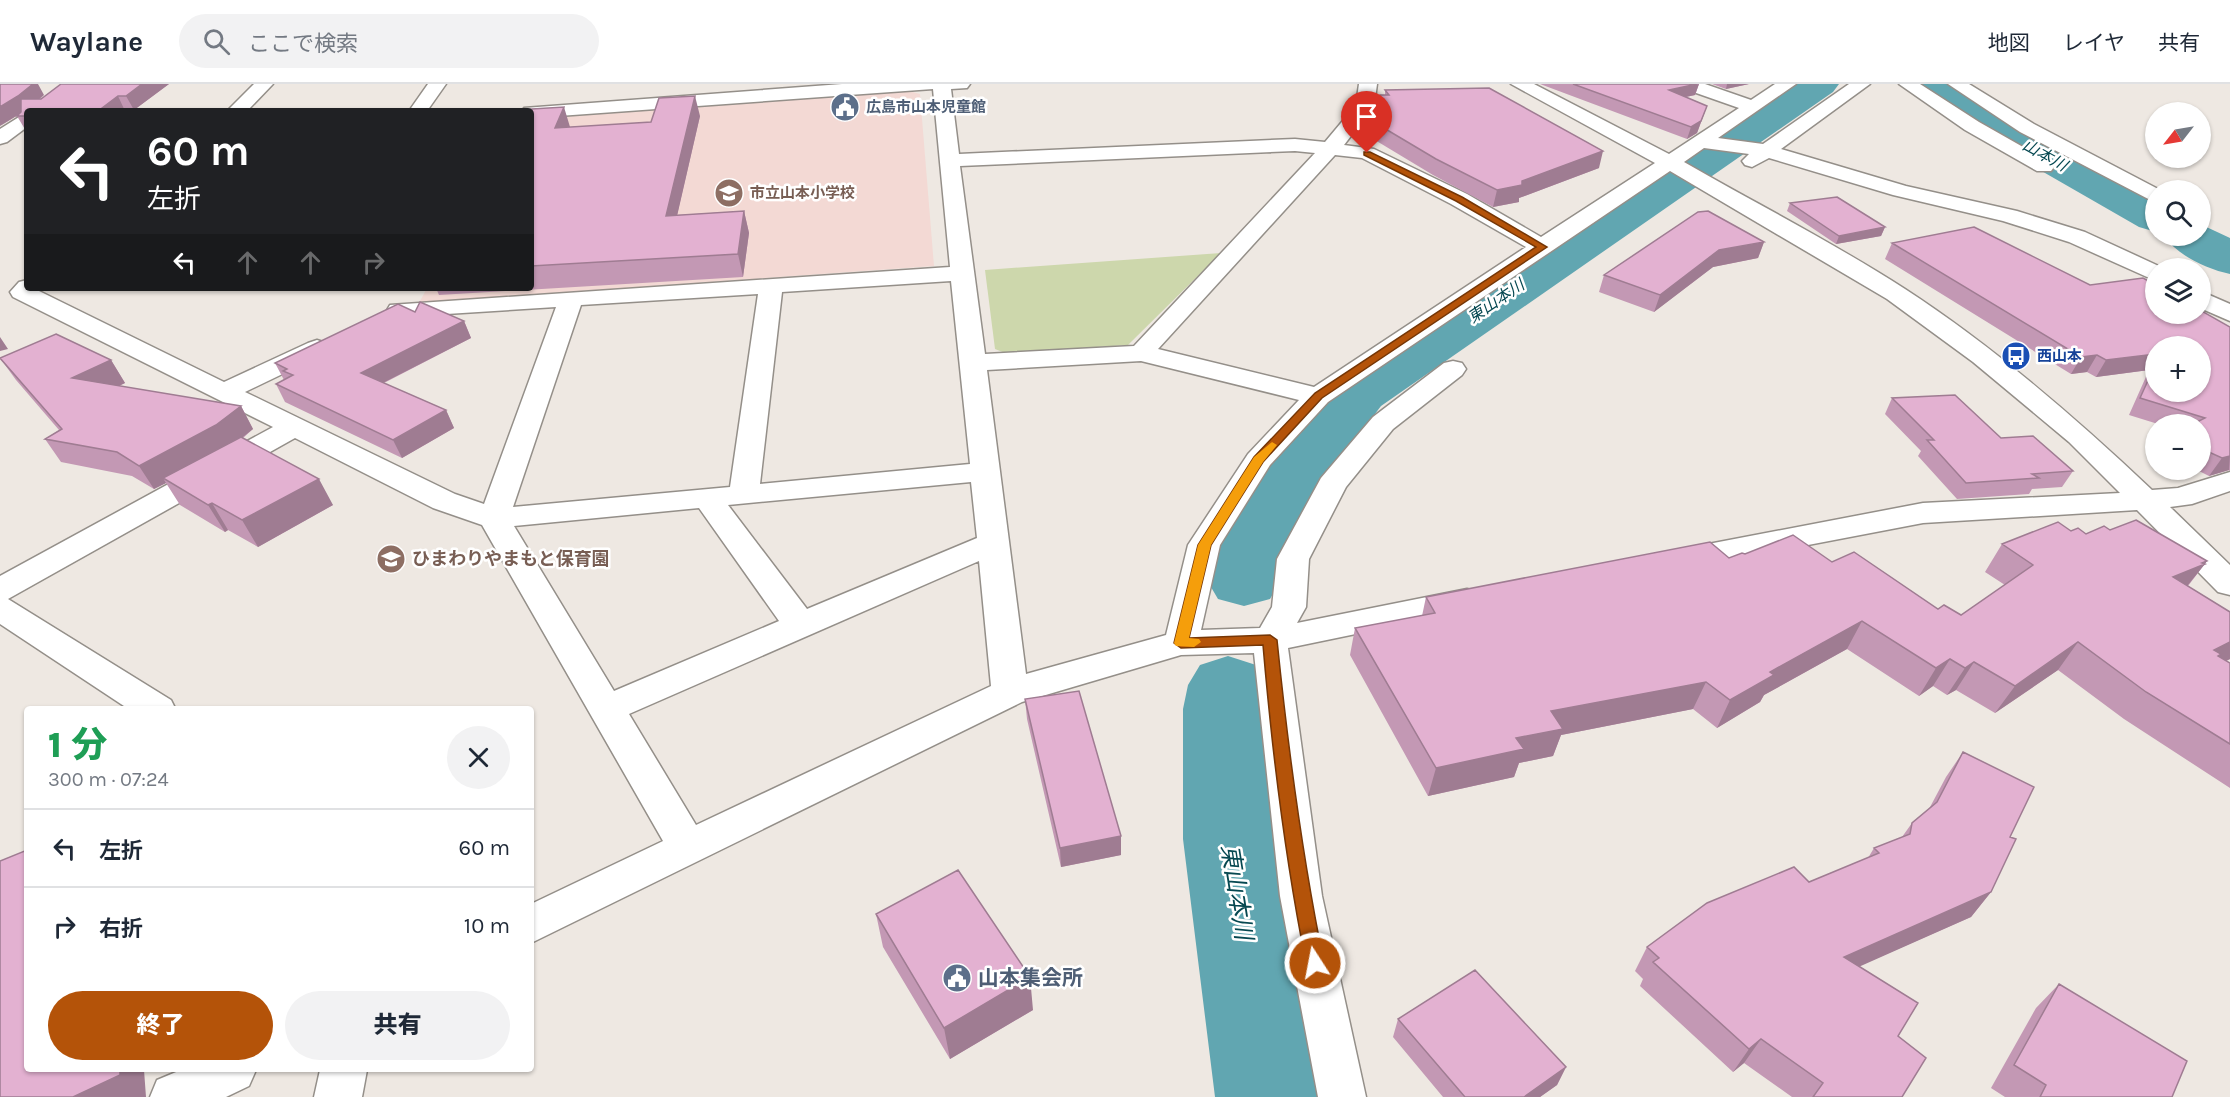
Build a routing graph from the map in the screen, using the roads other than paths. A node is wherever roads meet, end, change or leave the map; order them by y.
1 (264, 84) edge
2 (437, 84) edge
3 (1368, 84) edge
4 (1520, 84) edge
5 (1688, 84) edge
6 (1787, 84) edge
7 (1861, 84) edge
8 (1908, 84) edge
9 (1957, 84) edge
10 (948, 85) edge
11 (766, 89) edge
12 (1754, 107) junction
13 (240, 108) edge
14 (420, 108) edge
15 (534, 111) edge
16 (24, 120) edge
17 (0, 138) edge
18 (1701, 142) junction
19 (24, 144) edge
20 (0, 145) edge
21 (1332, 147) junction
22 (1761, 151) junction
23 (949, 160) junction
24 (1674, 165) junction
25 (2044, 167) dead end
26 (1740, 170) dead end
27 (2145, 191) edge
28 (1542, 247) junction
29 (2145, 269) edge
30 (962, 273) junction
31 (771, 286) junction
32 (409, 291) edge
33 (16, 293) edge
34 (571, 299) junction
35 (2211, 304) edge
36 (2230, 314) edge
37 (337, 339) edge
38 (1141, 353) junction
39 (974, 363) junction
40 (1453, 369) dead end
41 (224, 392) junction
42 (1318, 396) junction
43 (294, 427) junction
44 (984, 472) junction
45 (2230, 481) edge
46 (744, 495) junction
47 (707, 498) junction
48 (2143, 500) junction
49 (494, 518) junction
50 (992, 543) junction
51 (1643, 567) edge
52 (2230, 584) edge
53 (0, 590) edge
54 (1492, 596) edge
55 (0, 608) edge
56 (801, 626) junction
57 (1270, 640) junction
58 (1181, 643) junction
59 (1010, 692) junction
60 (153, 706) edge
61 (606, 709) junction
62 (688, 848) junction
63 (534, 923) edge
64 (228, 1072) edge
65 (344, 1072) edge
66 (174, 1097) edge
67 (339, 1097) edge
68 (1342, 1097) edge

1 - 13 street
2 - 14 street
3 - 21 street
4 - 24 street
5 - 12 street
6 - 12 street
7 - 22 street
8 - 25 street
9 - 27 street
10 - 11 street
10 - 23 street
11 - 15 street
12 - 18 street
16 - 17 street
18 - 22 street
18 - 24 street
19 - 20 street
21 - 23 street
21 - 28 street
21 - 38 street
22 - 26 street
22 - 29 street
23 - 30 street
24 - 28 street
24 - 48 street
28 - 42 street
30 - 31 street
30 - 39 street
31 - 34 street
31 - 46 street
32 - 34 street
33 - 41 street
34 - 49 street
35 - 36 street
37 - 41 street
38 - 39 street
38 - 42 street
39 - 44 street
40 - 57 street
41 - 43 street
42 - 58 street
43 - 49 street
43 - 53 street
44 - 46 street
44 - 50 street
45 - 48 street
46 - 47 street
47 - 49 street
47 - 56 street
48 - 51 street
48 - 52 street
49 - 61 street
50 - 56 street
50 - 59 street
54 - 57 street
55 - 60 street
56 - 61 street
57 - 58 street
57 - 68 street
58 - 59 street
59 - 62 street
61 - 62 street
62 - 63 street
64 - 66 street
65 - 67 street

